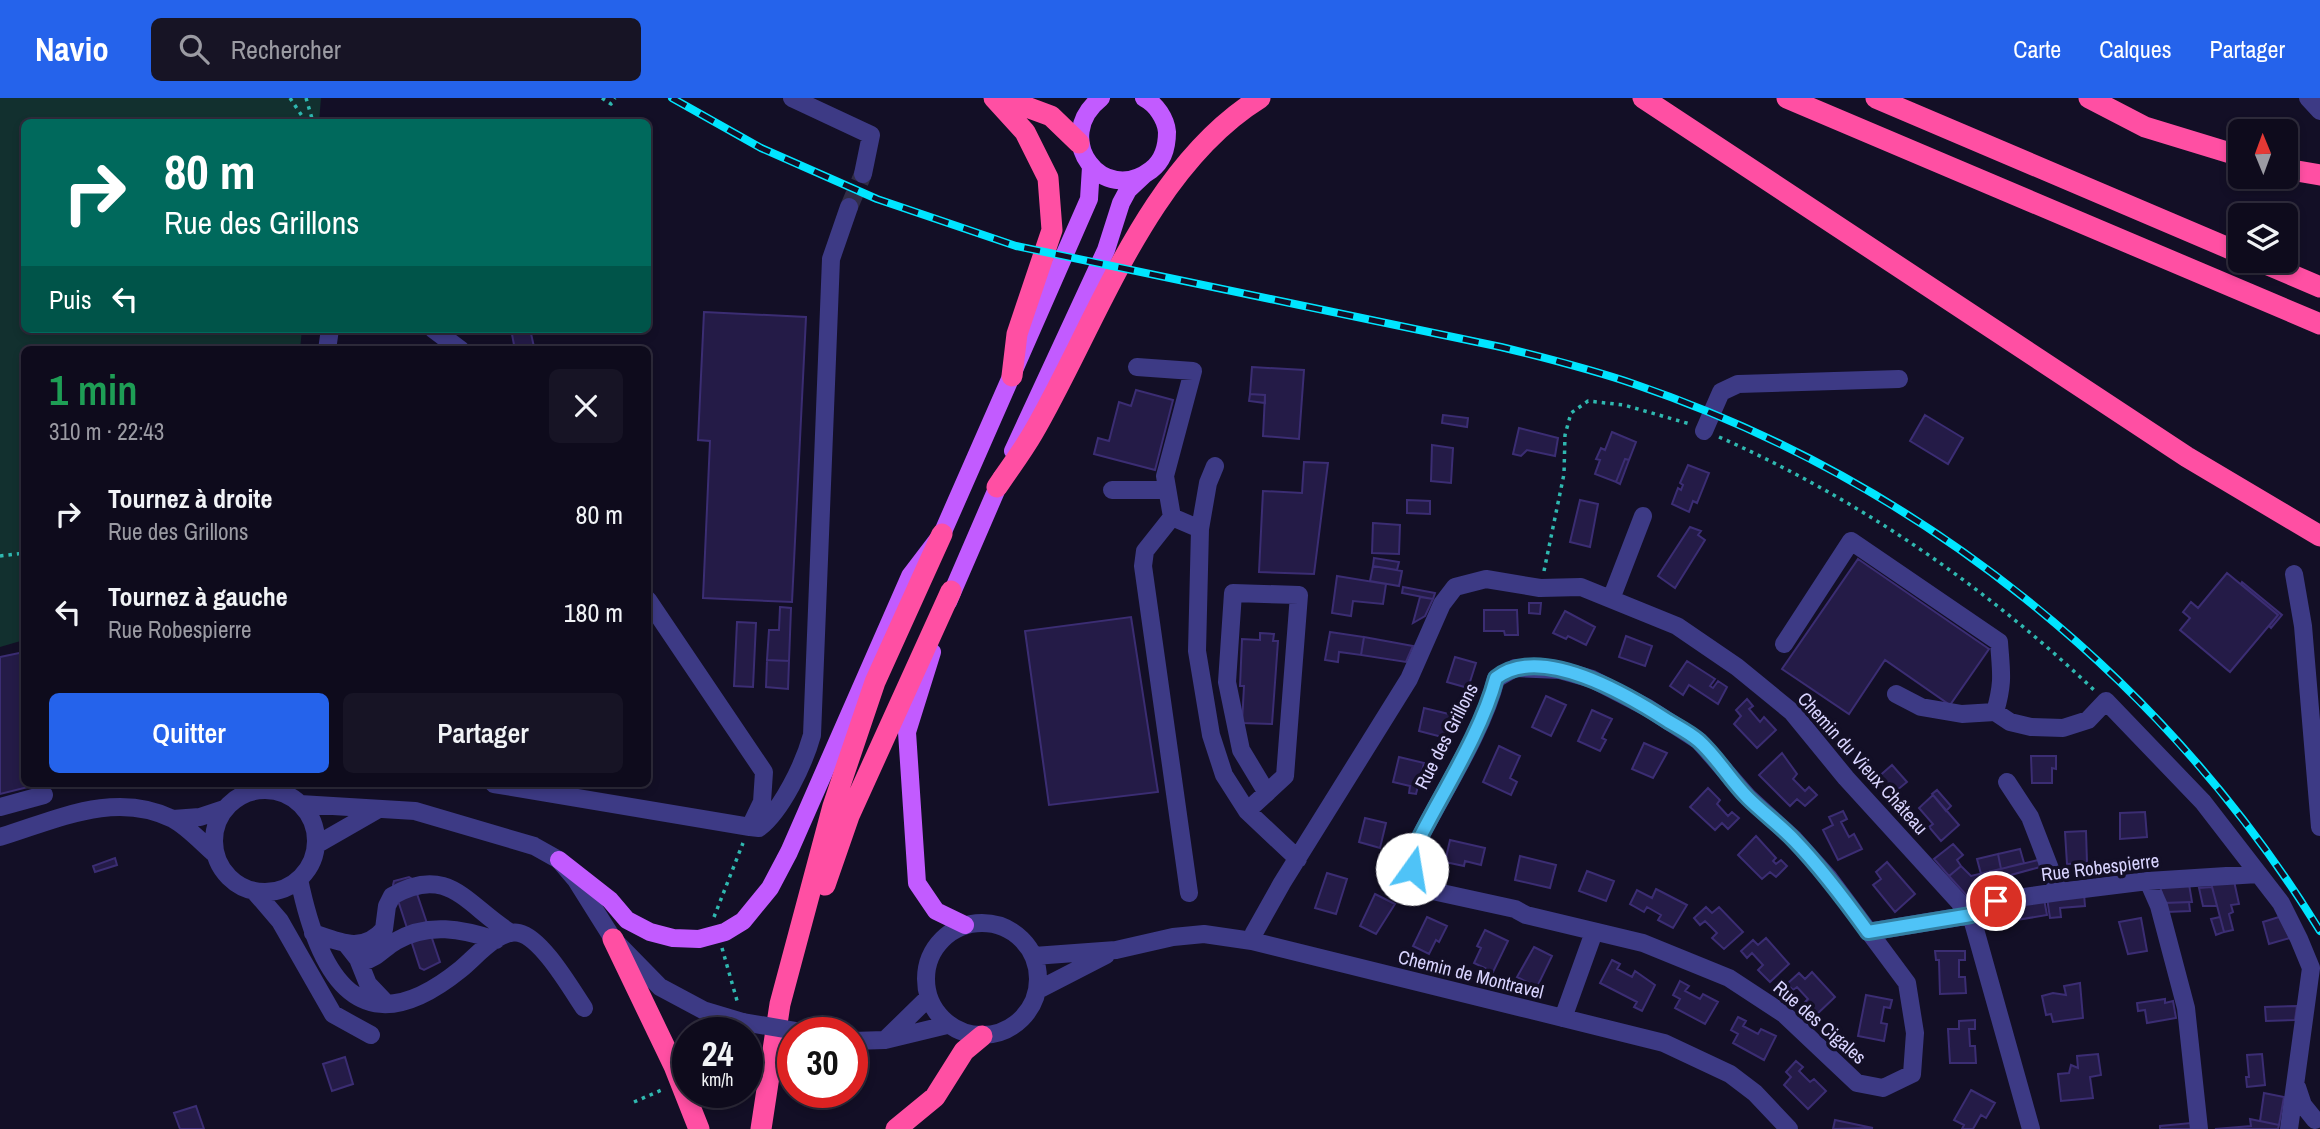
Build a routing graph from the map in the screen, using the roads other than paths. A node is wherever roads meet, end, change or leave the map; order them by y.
1 (792, 98) edge
2 (994, 98) edge
3 (1002, 98) edge
4 (1101, 98) edge
5 (1144, 98) edge
6 (1168, 98) edge
7 (1260, 98) edge
8 (1625, 98) edge
9 (1643, 98) edge
10 (1787, 98) edge
11 (1876, 98) edge
12 (2089, 98) edge
13 (2308, 98) edge
14 (2320, 111) edge
15 (1163, 118) junction
16 (1705, 141) junction
17 (1079, 143) junction
18 (2228, 152) edge
19 (1091, 167) junction
20 (2298, 171) edge
21 (863, 174) tunnel mouth
22 (1144, 175) junction
23 (2320, 175) edge
24 (849, 207) tunnel mouth
25 (2228, 248) edge
26 (2287, 273) edge
27 (2320, 287) edge
28 (2320, 324) edge
29 (438, 333) edge
30 (456, 346) edge
31 (1138, 367) dead end
32 (1012, 376) junction
33 (1899, 379) dead end
34 (1704, 431) road end
35 (1215, 466) dead end
36 (997, 486) junction
37 (1112, 490) dead end
38 (1167, 490) junction
39 (1172, 517) junction
40 (1645, 517) dead end
41 (1200, 529) junction
42 (942, 534) junction
43 (2320, 536) edge
44 (2294, 574) dead end
45 (951, 591) junction
46 (1611, 599) junction
47 (651, 604) edge
48 (1784, 644) dead end
49 (1896, 694) dead end
50 (1995, 712) junction
51 (2007, 782) dead end
52 (259, 787) edge
53 (512, 787) edge
54 (1266, 793) junction
55 (44, 795) dead end
56 (294, 795) edge
57 (0, 807) edge
58 (225, 809) junction
59 (377, 810) junction
60 (1247, 811) junction
61 (173, 820) junction
62 (750, 827) junction
63 (2320, 827) edge
64 (0, 837) edge
65 (316, 845) junction
66 (215, 854) junction
67 (1298, 859) junction
68 (559, 860) junction
69 (2258, 874) junction
70 (299, 879) junction
71 (2148, 881) junction
72 (256, 892) junction
73 (2059, 892) junction
74 (1189, 893) dead end
75 (1971, 915) junction
76 (964, 925) junction
77 (1594, 932) junction
78 (1868, 932) junction
79 (313, 933) junction
80 (503, 936) junction
81 (612, 939) junction
82 (1252, 941) junction
83 (1116, 950) junction
84 (353, 952) junction
85 (1034, 956) junction
86 (1038, 990) junction
87 (928, 998) junction
88 (387, 1004) junction
89 (584, 1008) dead end
90 (1563, 1018) junction
91 (947, 1025) junction
92 (777, 1028) edge
93 (371, 1035) dead end
94 (982, 1036) junction
95 (886, 1040) junction
96 (868, 1041) edge
97 (2297, 1086) junction
98 (2317, 1120) edge
99 (699, 1129) edge
100 (761, 1129) edge
101 (774, 1129) edge
102 (895, 1129) edge
103 (1789, 1129) edge
104 (2031, 1129) edge
105 (2199, 1129) edge
106 (2291, 1129) edge

1 - 21 street
2 - 32 highway
3 - 17 highway
4 - 17 main road
5 - 15 main road
6 - 15 main road
7 - 36 highway
8 - 16 highway
9 - 16 highway
10 - 28 highway
11 - 25 highway
12 - 18 highway
13 - 14 street
15 - 22 main road
16 - 43 highway
17 - 19 main road
19 - 22 main road
19 - 32 main road
20 - 23 highway
22 - 36 main road
24 - 62 street
26 - 27 highway
29 - 30 street
31 - 38 street
32 - 42 main road
33 - 34 street
35 - 41 street
36 - 45 main road
37 - 38 street
38 - 39 street
39 - 41 street
39 - 74 street
40 - 46 street
41 - 60 street
42 - 68 main road
42 - 100 highway
44 - 63 street
45 - 76 main road
45 - 101 highway
46 - 67 street, Chemin du Vieux Château
46 - 75 street, Chemin du Vieux Château
47 - 62 street
48 - 50 street
49 - 50 street
50 - 69 street
51 - 73 street
52 - 56 street
52 - 58 street
53 - 62 street
54 - 54 street
54 - 60 street
55 - 57 street
56 - 59 street
56 - 65 street
58 - 61 street
58 - 66 street
59 - 65 street
59 - 68 street
60 - 67 street
61 - 64 street
61 - 66 street
65 - 70 street
66 - 72 street
67 - 82 street, Chemin du Vieux Château
68 - 81 street
69 - 71 street, Rue Robespierre
69 - 97 street
70 - 72 street
70 - 79 street
71 - 73 street, Rue Robespierre
71 - 105 street
72 - 93 street
73 - 75 street, Rue Robespierre
75 - 78 street, Rue Robespierre
75 - 104 street, Chemin du Vieux Château
76 - 85 street
76 - 87 street
77 - 78 street, Rue des Cigales
77 - 78 street, Rue des Grillons
77 - 90 street
79 - 84 street
79 - 88 street
80 - 84 street
80 - 84 street
80 - 88 street
80 - 89 street
81 - 92 street, bridge
81 - 99 highway
82 - 83 street, Chemin de Montravel
82 - 90 street, Chemin de Montravel
83 - 85 street, Chemin de Montravel
83 - 86 street, Chemin de Montravel
84 - 88 street
85 - 86 street
86 - 94 street
87 - 91 street
87 - 95 street
90 - 103 street, Chemin de Montravel
91 - 94 street
91 - 95 street
94 - 102 highway
95 - 96 street
97 - 98 street
97 - 106 street
98 - 106 street

